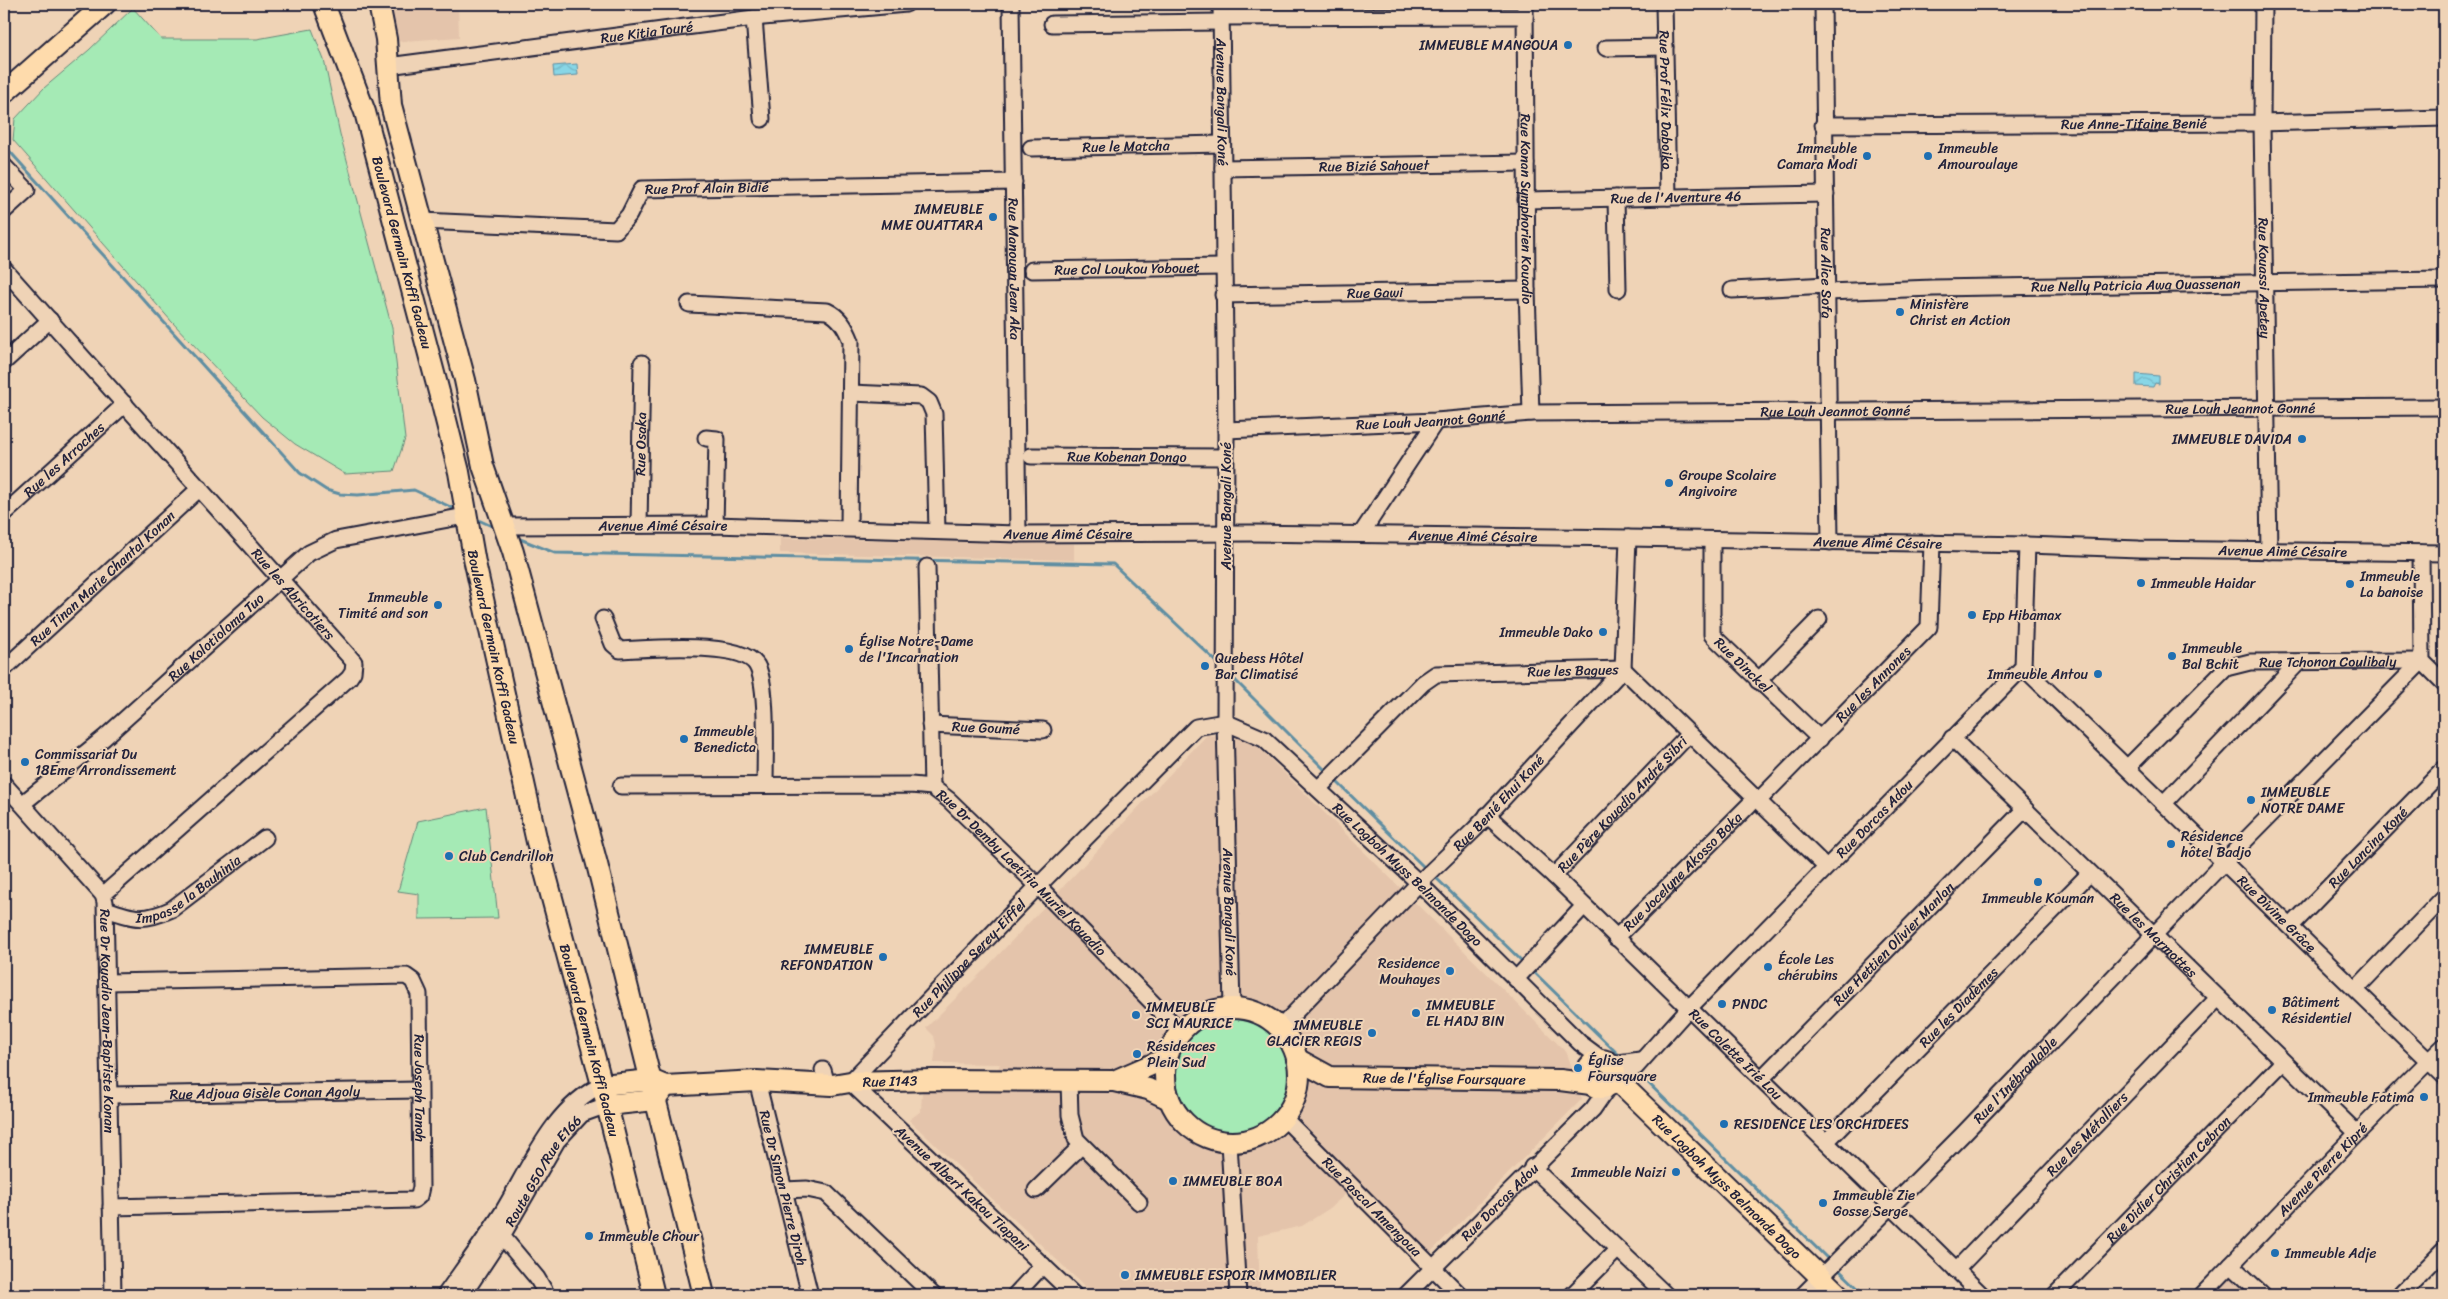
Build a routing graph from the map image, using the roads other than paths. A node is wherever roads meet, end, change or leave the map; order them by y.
1 (104, 4) edge
2 (324, 4) edge
3 (379, 4) edge
4 (906, 4) edge
5 (1011, 4) edge
6 (1664, 4) edge
7 (1823, 4) edge
8 (2263, 4) edge
9 (1525, 10) edge
10 (1221, 14) edge
11 (754, 18) junction
12 (1052, 24) dead end
13 (1665, 47) junction
14 (1606, 48) dead end
15 (388, 66) junction
16 (4, 93) edge
17 (2444, 118) edge
18 (762, 119) dead end
19 (2262, 123) junction
20 (1823, 125) junction
21 (1222, 144) junction
22 (1031, 148) dead end
23 (1526, 163) junction
24 (4, 166) edge
25 (1223, 168) junction
26 (1014, 182) junction
27 (1826, 194) junction
28 (1668, 197) junction
29 (1616, 198) junction
30 (1526, 200) junction
31 (4, 211) edge
32 (422, 221) junction
33 (1223, 268) junction
34 (4, 269) edge
35 (1032, 270) dead end
36 (2444, 280) edge
37 (2266, 283) junction
38 (1618, 289) dead end
39 (1827, 289) junction
40 (1527, 290) junction
41 (1732, 290) dead end
42 (1223, 295) junction
43 (689, 304) dead end
44 (50, 320) junction
45 (4, 362) edge
46 (642, 363) dead end
47 (851, 393) junction
48 (125, 404) junction
49 (2444, 407) edge
50 (2268, 409) junction
51 (1830, 412) junction
52 (1531, 413) junction
53 (1436, 421) junction
54 (1226, 430) junction
55 (706, 438) dead end
56 (1031, 456) dead end
57 (1224, 457) junction
58 (200, 488) junction
59 (4, 514) edge
60 (465, 516) junction
61 (639, 525) junction
62 (715, 525) junction
63 (502, 526) junction
64 (848, 528) junction
65 (936, 531) junction
66 (1225, 533) junction
67 (1018, 534) junction
68 (1361, 534) junction
69 (1628, 538) junction
70 (1712, 540) junction
71 (1830, 542) junction
72 (1932, 543) junction
73 (2027, 545) junction
74 (2269, 551) junction
75 (2421, 553) junction
76 (2444, 553) edge
77 (927, 567) dead end
78 (280, 577) junction
79 (603, 619) dead end
80 (1819, 619) dead end
81 (2422, 661) junction
82 (2298, 663) junction
83 (2023, 667) junction
84 (4, 669) edge
85 (1623, 669) junction
86 (1758, 680) junction
87 (2444, 683) edge
88 (1224, 722) junction
89 (930, 725) junction
90 (1043, 730) dead end
91 (1690, 734) junction
92 (1952, 738) junction
93 (1820, 739) junction
94 (2128, 767) junction
95 (2444, 769) edge
96 (4, 784) edge
97 (765, 785) junction
98 (621, 786) dead end
99 (932, 787) junction
100 (1318, 789) junction
101 (1754, 803) junction
102 (2164, 803) junction
103 (22, 804) junction
104 (2024, 810) junction
105 (1487, 814) junction
106 (265, 838) dead end
107 (2224, 862) junction
108 (1826, 867) junction
109 (2090, 873) junction
110 (1554, 876) junction
111 (1419, 883) junction
112 (1038, 886) junction
113 (2444, 897) edge
114 (104, 902) junction
115 (1584, 906) junction
116 (2291, 926) junction
117 (2154, 935) junction
118 (1616, 938) junction
119 (1516, 979) junction
120 (108, 982) junction
121 (2356, 989) junction
122 (2218, 998) junction
123 (1232, 1008) junction
124 (1689, 1008) junction
125 (1280, 1028) junction
126 (1181, 1032) junction
127 (2444, 1046) edge
128 (1167, 1058) junction
129 (1297, 1059) junction
130 (2429, 1061) junction
131 (2284, 1062) junction
132 (1613, 1070) junction
133 (2444, 1076) edge
134 (1330, 1078) junction
135 (1762, 1078) junction
136 (1068, 1081) junction
137 (1114, 1081) junction
138 (757, 1082) junction
139 (850, 1082) junction
140 (657, 1089) junction
141 (419, 1090) junction
142 (594, 1090) junction
143 (110, 1095) junction
144 (1295, 1098) junction
145 (1169, 1099) junction
146 (607, 1105) junction
147 (1284, 1118) junction
148 (2357, 1133) junction
149 (1826, 1142) junction
150 (1230, 1143) junction
151 (1081, 1146) junction
152 (1532, 1167) junction
153 (784, 1190) junction
154 (1036, 1190) dead end
155 (1140, 1202) dead end
156 (1890, 1206) junction
157 (111, 1207) junction
158 (501, 1214) junction
159 (502, 1236) junction
160 (1617, 1250) junction
161 (2444, 1250) edge
162 (1043, 1265) junction
163 (2231, 1265) junction
164 (1433, 1268) junction
165 (1956, 1270) junction
166 (1820, 1277) junction
167 (113, 1295) edge
168 (445, 1295) edge
169 (463, 1295) edge
170 (547, 1295) edge
171 (654, 1295) edge
172 (704, 1295) edge
173 (810, 1295) edge
174 (933, 1295) edge
175 (1014, 1295) edge
176 (1074, 1295) edge
177 (1238, 1295) edge
178 (1406, 1295) edge
179 (1460, 1295) edge
180 (1572, 1295) edge
181 (1666, 1295) edge
182 (1803, 1295) edge
183 (1838, 1295) edge
184 (1982, 1295) edge
185 (2055, 1295) edge
186 (2202, 1295) edge
187 (2263, 1295) edge
188 (2400, 1295) edge

1 - 16 main road
2 - 60 main road, Boulevard Germain Koffi Gadeau
3 - 15 main road, Boulevard Germain Koffi Gadeau
4 - 11 street, Rue Kitia Touré
5 - 26 street, Rue Manouan Jean Aka
6 - 13 street, Rue Prof Félix Daboiko
7 - 20 street, Rue Alice Sofa
8 - 19 street, Rue Kouassi Apetey
9 - 10 street
9 - 23 street, Rue Konan Symphorien Kouadio
10 - 12 street
10 - 21 street, Avenue Bangali Koné
11 - 15 street, Rue Kitia Touré
11 - 18 street
13 - 14 street
13 - 28 street, Rue Prof Félix Daboiko
15 - 32 main road, Boulevard Germain Koffi Gadeau
17 - 19 street, Rue Anne-Tifaine Benié
19 - 20 street, Rue Anne-Tifaine Benié
19 - 37 street, Rue Kouassi Apetey
20 - 27 street, Rue Alice Sofa
21 - 22 street, Rue le Matcha
21 - 25 street, Avenue Bangali Koné
23 - 25 street, Rue Bizié Sahouet
23 - 30 street, Rue Konan Symphorien Kouadio
24 - 31 street
25 - 33 street, Avenue Bangali Koné
26 - 32 street, Rue Prof Alain Bidié
26 - 67 street, Rue Manouan Jean Aka
27 - 28 street, Rue de l'Aventure 46
27 - 39 street, Rue Alice Sofa
28 - 29 street, Rue de l'Aventure 46
29 - 30 street, Rue de l'Aventure 46
29 - 38 street
30 - 40 street, Rue Konan Symphorien Kouadio
32 - 63 main road, Boulevard Germain Koffi Gadeau
33 - 35 street, Rue Col Loukou Yobouet
33 - 42 street, Avenue Bangali Koné
34 - 44 street, Rue les Abricotiers
36 - 37 street, Rue Nelly Patricia Awa Ouassenan
37 - 39 street, Rue Nelly Patricia Awa Ouassenan
37 - 50 street, Rue Kouassi Apetey
39 - 41 street, Rue Nelly Patricia Awa Ouassenan
39 - 51 street, Rue Alice Sofa
40 - 42 street, Rue Gawi
40 - 52 street, Rue Konan Symphorien Kouadio
42 - 54 street, Avenue Bangali Koné
43 - 47 street
44 - 45 street
44 - 48 street, Rue les Abricotiers
46 - 61 street, Rue Osaka
47 - 64 street
47 - 65 street
48 - 58 street, Rue les Abricotiers
48 - 59 street, Rue les Arroches
49 - 50 street, Rue Louh Jeannot Gonné
50 - 51 street, Rue Louh Jeannot Gonné
50 - 74 street, Rue Kouassi Apetey
51 - 52 street, Rue Louh Jeannot Gonné
51 - 71 street, Rue Alice Sofa
52 - 53 street, Rue Louh Jeannot Gonné
53 - 54 street, Rue Louh Jeannot Gonné
53 - 68 street
54 - 57 street, Avenue Bangali Koné
55 - 62 street
56 - 57 street, Rue Kobenan Dongo
57 - 66 street, Avenue Bangali Koné
58 - 78 street, Rue les Abricotiers
58 - 84 street, Rue Tinan Marie Chantal Konan
60 - 78 street, Rue Kolotioloma Tuo
60 - 142 main road, Boulevard Germain Koffi Gadeau
61 - 62 street, Avenue Aimé Césaire
61 - 63 street, Avenue Aimé Césaire
62 - 64 street, Avenue Aimé Césaire
63 - 140 main road, Boulevard Germain Koffi Gadeau
64 - 65 street, Avenue Aimé Césaire
65 - 67 street, Avenue Aimé Césaire
66 - 67 street, Avenue Aimé Césaire
66 - 68 street, Avenue Aimé Césaire
66 - 88 street, Avenue Bangali Koné
68 - 69 street, Avenue Aimé Césaire
69 - 70 street, Avenue Aimé Césaire
69 - 85 street
70 - 71 street, Avenue Aimé Césaire
70 - 86 street, Rue Dinckel
71 - 72 street, Avenue Aimé Césaire
72 - 73 street, Avenue Aimé Césaire
72 - 93 street, Rue les Annones
73 - 74 street, Avenue Aimé Césaire
73 - 83 street
74 - 75 street, Avenue Aimé Césaire
75 - 76 street, Avenue Aimé Césaire
75 - 81 street
77 - 89 street
78 - 103 street, Rue Kolotioloma Tuo
78 - 114 street, Rue les Abricotiers
79 - 97 street
80 - 86 street
81 - 82 street, Rue Tchonon Coulibaly
81 - 87 street
81 - 107 street, Rue l'Inébranlable
82 - 94 street, Rue Tchonon Coulibaly
82 - 102 street
83 - 92 street, Rue Dorcas Adou
83 - 94 street, Rue Divine Grâce
85 - 91 street, Rue les Bagues
85 - 100 street, Rue les Bagues
85 - 105 street, Rue Benié Ehui Koné
86 - 93 street, Rue Dinckel
88 - 100 street, Rue Logboh Myss Belmonde Dogo
88 - 112 street, Rue Philippe Serey-Eiffel
88 - 123 street, Avenue Bangali Koné
89 - 90 street, Rue Goumé
89 - 99 street
91 - 101 street, Rue les Bagues
91 - 110 street, Rue Père Kouadio André Sibri
92 - 104 street, Rue les Marmottes
92 - 108 street, Rue Dorcas Adou
93 - 101 street, Rue les Annones
94 - 102 street, Rue Divine Grâce
95 - 116 street, Rue Lancina Koné
96 - 103 street, Rue Dr Kouadio Jean-Baptiste Konan
97 - 98 street, Rue Dr Demby Laetitia Muriel Kouadio
97 - 99 street, Rue Dr Demby Laetitia Muriel Kouadio
99 - 112 street, Rue Dr Demby Laetitia Muriel Kouadio
100 - 111 street, Rue Logboh Myss Belmonde Dogo
101 - 108 street, Rue les Bagues
101 - 118 street, Rue Jocelyne Akosso Boka
102 - 107 street, Rue Divine Grâce
103 - 114 street, Rue Dr Kouadio Jean-Baptiste Konan
104 - 109 street, Rue les Marmottes
104 - 135 street, Rue Hettien Olivier Manlan
105 - 110 street, Rue Colette Irié Lou
105 - 111 street, Rue Benié Ehui Koné
106 - 114 street, Impasse la Bauhinia
107 - 116 street, Rue Divine Grâce
107 - 117 street, Rue l'Inébranlable
108 - 124 street, Rue Dorcas Adou
109 - 117 street, Rue les Marmottes
109 - 149 street, Rue les Diadèmes
110 - 115 street, Rue Colette Irié Lou
111 - 119 street, Rue Logboh Myss Belmonde Dogo
111 - 125 street, Rue Benié Ehui Koné
112 - 126 street, Rue Dr Demby Laetitia Muriel Kouadio
112 - 139 street, Rue Philippe Serey-Eiffel
113 - 121 street
114 - 120 street, Rue Dr Kouadio Jean-Baptiste Konan
115 - 118 street, Rue Colette Irié Lou
115 - 119 street
116 - 121 street, Rue Divine Grâce
117 - 122 street, Rue les Marmottes
117 - 156 street, Rue l'Inébranlable
118 - 124 street, Rue Colette Irié Lou
119 - 132 street, Rue Logboh Myss Belmonde Dogo
120 - 141 street, Rue Joseph Tanoh
120 - 143 street, Rue Dr Kouadio Jean-Baptiste Konan
121 - 130 street, Rue Divine Grâce
122 - 131 street, Rue les Marmottes
122 - 165 street, Rue les Métalliers
123 - 125 main road
123 - 126 main road
124 - 132 street, Rue Dorcas Adou
124 - 135 street, Rue Colette Irié Lou
125 - 129 main road
126 - 128 main road
127 - 130 street, Avenue Pierre Kipré
128 - 137 main road, Rue I143
128 - 145 main road
129 - 134 main road, Rue de l'Église Foursquare
129 - 144 main road
130 - 133 street, Rue Divine Grâce
130 - 148 street, Avenue Pierre Kipré
131 - 148 street, Rue les Marmottes
131 - 185 street, Rue Didier Christian Cebron
132 - 134 main road, Rue de l'Église Foursquare
132 - 152 street, Rue Dorcas Adou
132 - 166 main road, Rue Logboh Myss Belmonde Dogo
134 - 144 main road
135 - 149 street, Rue Colette Irié Lou
136 - 137 main road, Rue I143
136 - 139 main road, Rue I143
136 - 151 street
137 - 145 main road, Rue I143
138 - 139 main road, Rue I143
138 - 140 main road, Rue I143
138 - 153 street, Rue Dr Simon Pierre Djroh
139 - 162 street, Avenue Albert Kakou Tiapani
140 - 142 main road
140 - 146 main road, Route G50/Rue E166
140 - 172 main road, Boulevard Germain Koffi Gadeau
141 - 143 street, Rue Adjoua Gisèle Conan Agoly
141 - 157 street, Rue Joseph Tanoh
142 - 146 main road, Boulevard Germain Koffi Gadeau
142 - 158 street, Route G50/Rue E166
143 - 157 street, Rue Dr Kouadio Jean-Baptiste Konan
144 - 147 main road
145 - 150 main road
146 - 159 street, Route G50/Rue E166
146 - 171 main road, Boulevard Germain Koffi Gadeau
147 - 150 main road
147 - 164 street, Rue Pascal Amengoua
148 - 163 street, Avenue Pierre Kipré
149 - 156 street, Rue Colette Irié Lou
150 - 177 street
151 - 154 street
151 - 155 street
152 - 160 street
152 - 164 street, Rue Dorcas Adou
153 - 173 street, Rue Dr Simon Pierre Djroh
153 - 174 street
156 - 165 street, Rue Colette Irié Lou
156 - 166 street, Rue l'Inébranlable
157 - 167 street, Rue Dr Kouadio Jean-Baptiste Konan
158 - 159 street
158 - 168 street, Route G50/Rue E166
159 - 169 street, Route G50/Rue E166
159 - 170 street
160 - 180 street
160 - 181 street
161 - 188 street
162 - 175 street
162 - 176 street, Avenue Albert Kakou Tiapani
163 - 186 street, Avenue Pierre Kipré
163 - 187 street
164 - 178 street, Rue Dorcas Adou
164 - 179 street, Rue Pascal Amengoua
165 - 184 street, Rue Colette Irié Lou
166 - 182 street, Rue l'Inébranlable
166 - 183 main road, Rue Logboh Myss Belmonde Dogo

